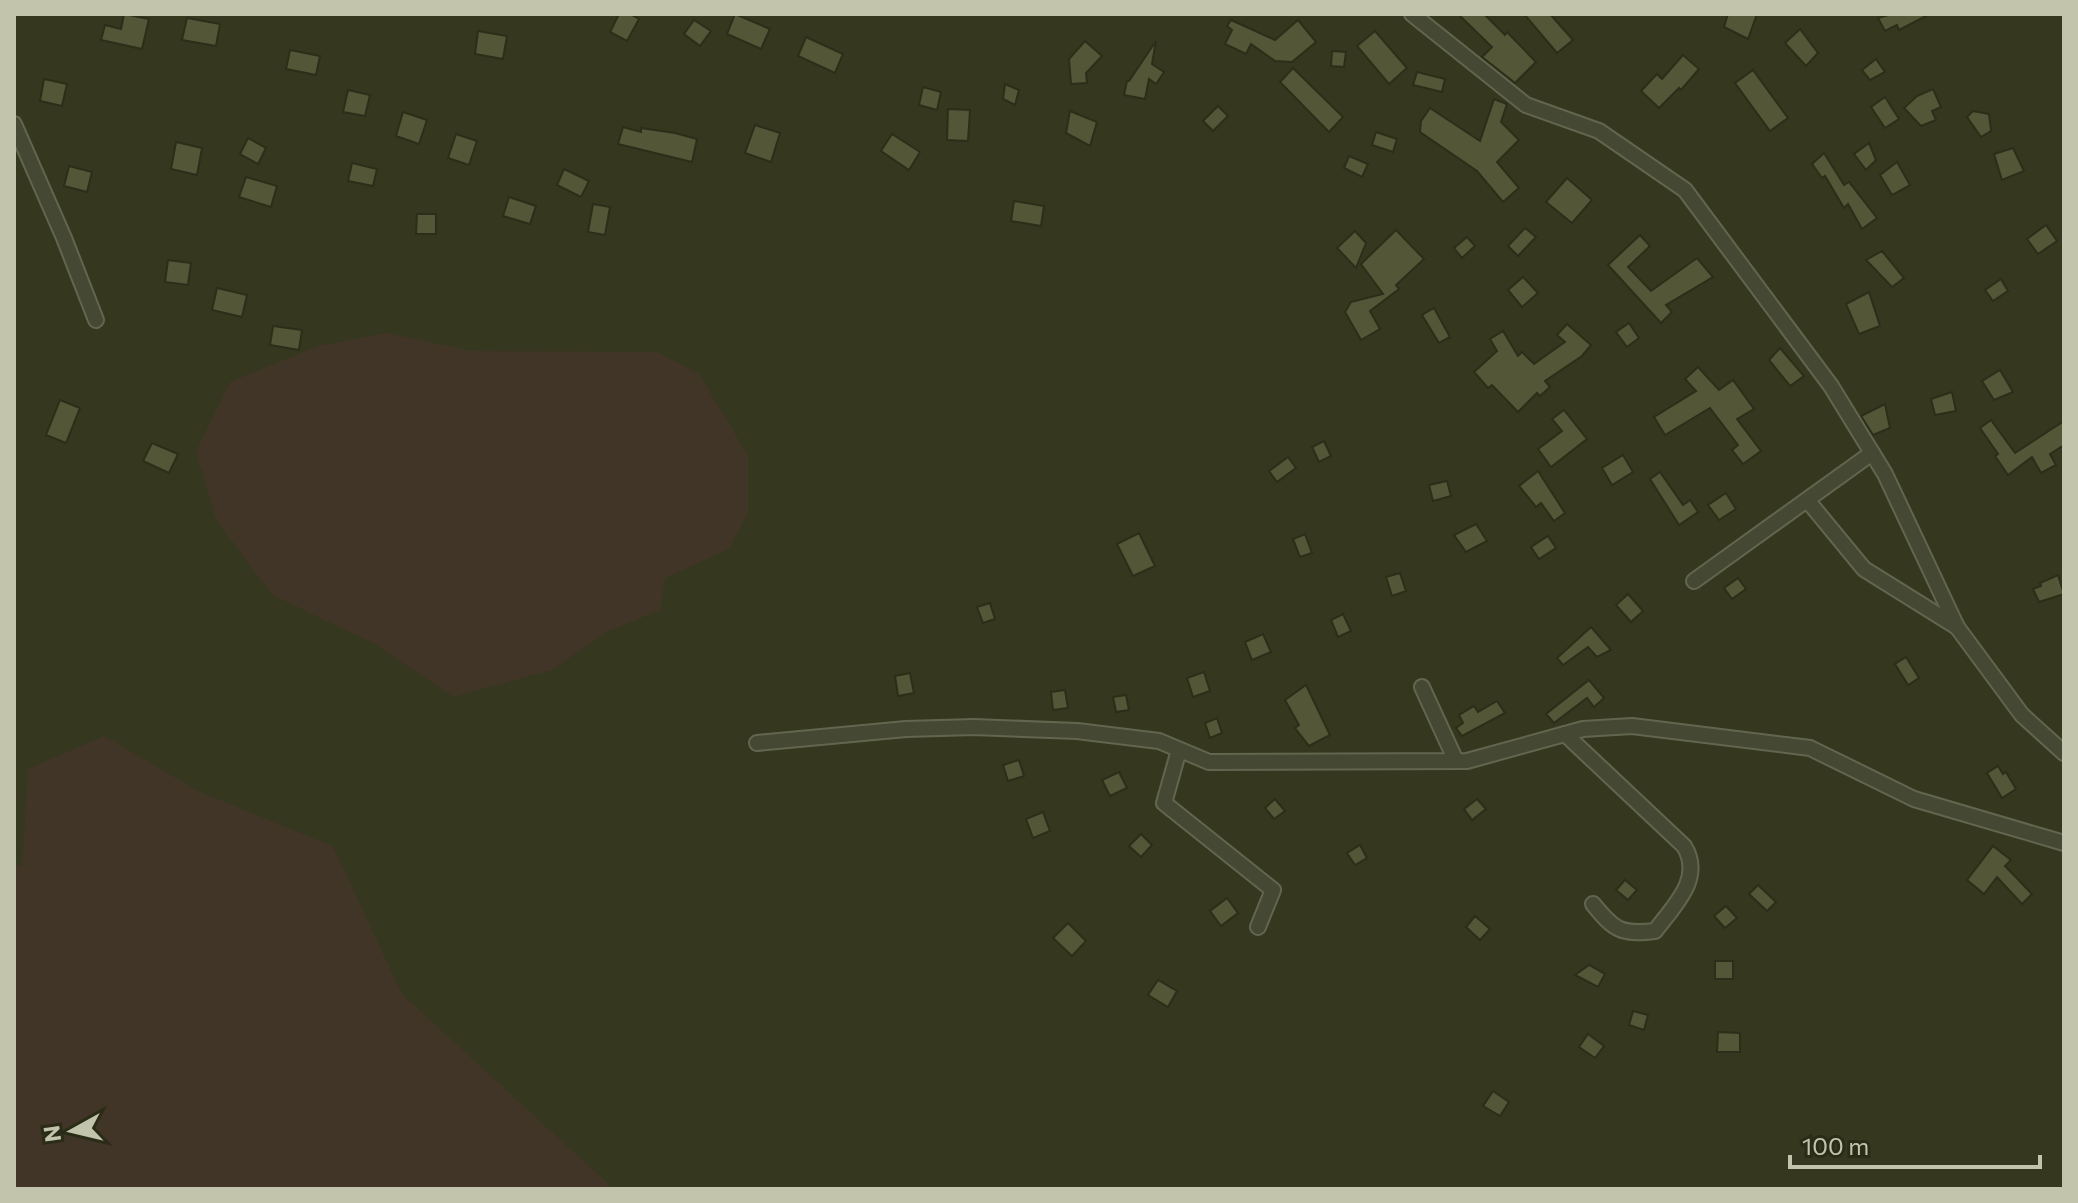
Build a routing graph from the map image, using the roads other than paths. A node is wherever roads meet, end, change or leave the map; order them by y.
1 (1412, 14) edge
2 (14, 124) edge
3 (96, 320) dead end
4 (1872, 453) junction
5 (1808, 501) junction
6 (1694, 581) dead end
7 (1957, 627) junction
8 (1422, 687) dead end
9 (1565, 734) junction
10 (757, 743) dead end
11 (1179, 750) junction
12 (2064, 753) edge
13 (1456, 761) junction
14 (2064, 843) edge
15 (1593, 904) dead end
16 (1258, 927) dead end

1 - 4 street
2 - 3 street
4 - 5 street
4 - 7 street
5 - 6 street
5 - 7 street
7 - 12 street
8 - 13 street
9 - 13 street
9 - 14 street
9 - 15 street
10 - 11 street
11 - 13 street
11 - 16 street

